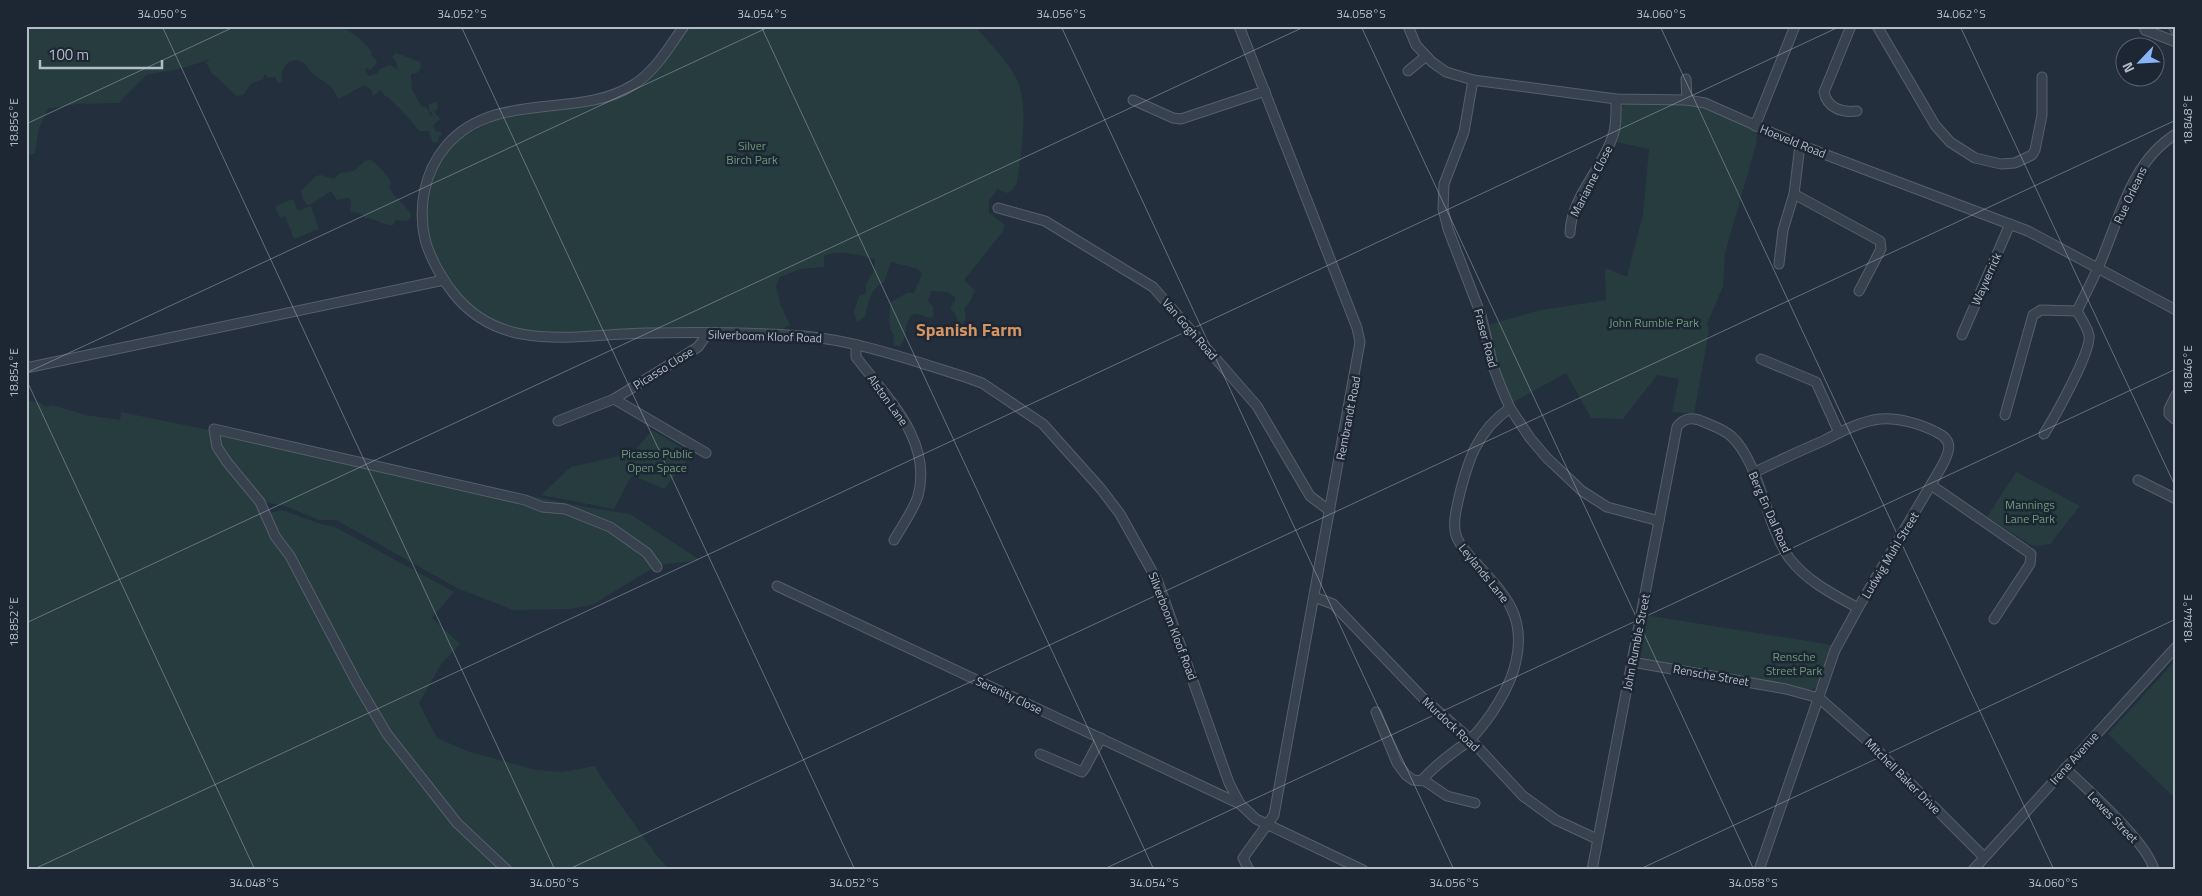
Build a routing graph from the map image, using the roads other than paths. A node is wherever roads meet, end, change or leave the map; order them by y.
1 (684, 26) edge
2 (1240, 26) edge
3 (1408, 26) edge
4 (1795, 26) edge
5 (1851, 26) edge
6 (2144, 26) edge
7 (2173, 26) edge
8 (1879, 27) edge
9 (2176, 31) edge
10 (2176, 42) edge
11 (1425, 57) junction
12 (1408, 71) dead end
13 (2042, 77) dead end
14 (1686, 79) dead end
15 (1473, 80) junction
16 (1265, 91) junction
17 (1616, 99) junction
18 (1133, 100) dead end
19 (1687, 100) junction
20 (1857, 111) dead end
21 (1755, 126) junction
22 (2176, 134) edge
23 (1800, 145) junction
24 (1794, 194) junction
25 (998, 208) dead end
26 (2010, 224) junction
27 (1570, 233) dead end
28 (1779, 264) dead end
29 (2099, 267) junction
30 (444, 280) junction
31 (1859, 291) dead end
32 (2176, 310) edge
33 (2077, 311) junction
34 (708, 333) junction
35 (1962, 335) dead end
36 (856, 345) junction
37 (1761, 360) dead end
38 (26, 368) edge
39 (2176, 395) edge
40 (614, 399) junction
41 (1510, 408) junction
42 (2006, 415) dead end
43 (1687, 419) joint
44 (2176, 420) edge
45 (558, 422) dead end
46 (1839, 433) junction
47 (2044, 434) dead end
48 (706, 453) dead end
49 (1753, 473) junction
50 (2138, 480) dead end
51 (1932, 485) junction
52 (2176, 499) edge
53 (1330, 511) junction
54 (1659, 521) junction
55 (894, 540) dead end
56 (657, 567) dead end
57 (777, 586) dead end
58 (1314, 597) junction
59 (1858, 608) junction
60 (1994, 619) dead end
61 (2176, 647) edge
62 (1632, 662) junction
63 (1819, 698) junction
64 (1376, 712) dead end
65 (1101, 738) junction
66 (1471, 740) junction
67 (1040, 754) dead end
68 (1438, 767) junction
69 (2065, 768) junction
70 (1422, 780) junction
71 (1433, 787) junction
72 (1475, 803) dead end
73 (1240, 804) junction
74 (1267, 825) junction
75 (1598, 839) junction
76 (1984, 857) junction
77 (508, 870) edge
78 (1249, 870) edge
79 (1363, 870) edge
80 (1592, 870) edge
81 (1759, 870) edge
82 (1973, 870) edge
83 (2154, 870) edge

1 - 30 street, Silverboom Kloof Road
2 - 16 street, Rembrandt Road
3 - 11 street, Hoeveld Road
4 - 21 street
5 - 20 street
6 - 10 street
7 - 9 street
8 - 13 street
11 - 12 street
11 - 15 street, Hoeveld Road
14 - 19 street
15 - 17 street, Hoeveld Road
15 - 41 street, Fraser Road
16 - 18 street
16 - 53 street, Rembrandt Road
17 - 19 street, Hoeveld Road
17 - 27 street, Marianne Close
19 - 21 street, Hoeveld Road
21 - 23 street, Hoeveld Road
22 - 29 street, Rue Orleans
23 - 24 street
23 - 26 street, Hoeveld Road
24 - 28 street
24 - 31 street
25 - 53 street, Van Gogh Road
26 - 29 street, Hoeveld Road
26 - 35 street, Wayverrick
29 - 32 street, Hoeveld Road
29 - 33 street, Rue Orleans
30 - 34 street, Silverboom Kloof Road
30 - 38 street
33 - 42 street
33 - 47 street
34 - 36 street, Silverboom Kloof Road
34 - 40 street, Picasso Close
36 - 55 street, Alston Lane
36 - 73 street, Silverboom Kloof Road
37 - 46 street
39 - 44 street
40 - 45 street, Picasso Close
40 - 48 street, Picasso Close
41 - 54 street, Fraser Road
41 - 66 street, Leylands Lane
43 - 49 street, Berg En Dal Road
43 - 54 street, John Rumble Street
46 - 49 street, Ludwig Muhl Street
46 - 51 street, Ludwig Muhl Street
49 - 59 street, Berg En Dal Road
50 - 52 street
51 - 59 street, Ludwig Muhl Street
51 - 60 street
53 - 58 street, Rembrandt Road
54 - 62 street, John Rumble Street
56 - 77 street
57 - 65 street, Serenity Close
58 - 66 street, Murdock Road
58 - 74 street, Rembrandt Road
59 - 63 street, Ludwig Muhl Street
61 - 69 street, Irene Avenue
62 - 63 street, Rensche Street
62 - 75 street, John Rumble Street
63 - 76 street, Mitchell Baker Drive
63 - 81 street, Ludwig Muhl Street
64 - 70 street
65 - 67 street
65 - 73 street, Serenity Close
66 - 68 street, Leylands Lane
66 - 75 street, Murdock Road
68 - 70 street, Leylands Lane
68 - 71 street
69 - 76 street, Irene Avenue
69 - 83 street, Lewes Street
70 - 71 street
71 - 72 street
73 - 74 street, Silverboom Kloof Road
74 - 78 street, Rembrandt Road
74 - 79 street, Silverboom Kloof Road
75 - 80 street, John Rumble Street
76 - 82 street, Irene Avenue

